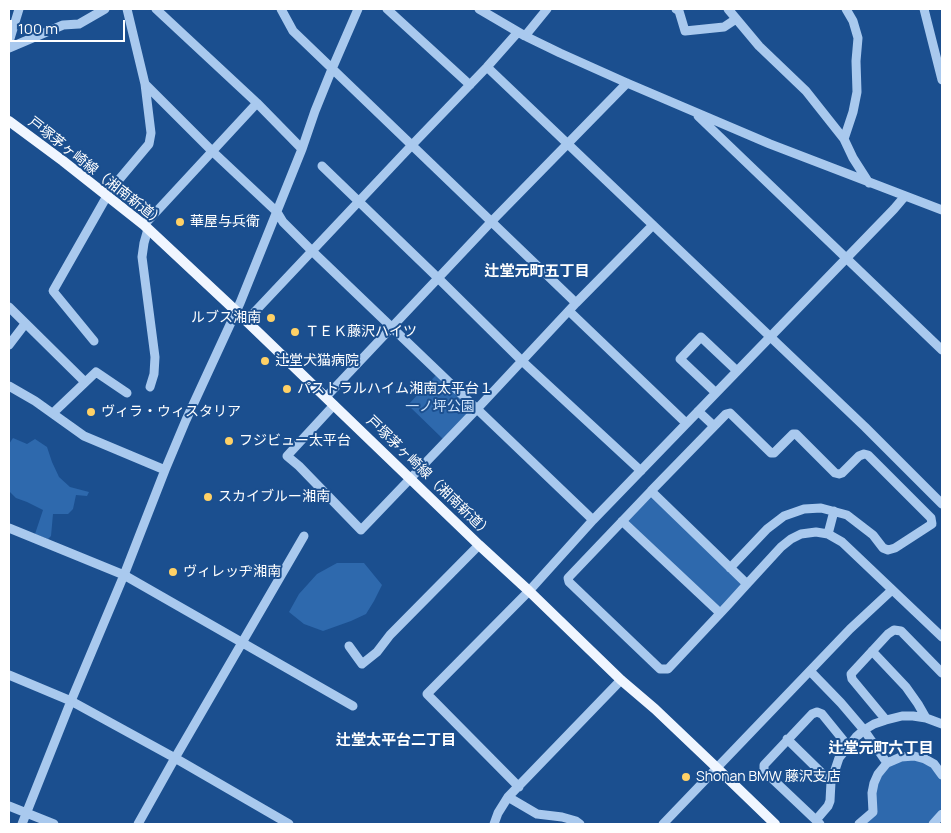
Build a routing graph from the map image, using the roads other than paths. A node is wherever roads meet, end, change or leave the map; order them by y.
1 (19, 9) edge
2 (105, 9) edge
3 (127, 9) edge
4 (156, 9) edge
5 (281, 9) edge
6 (358, 9) edge
7 (387, 9) edge
8 (479, 9) edge
9 (547, 9) edge
10 (676, 9) edge
11 (728, 9) edge
12 (846, 9) edge
13 (924, 9) edge
14 (736, 19) junction
15 (521, 34) junction
16 (9, 42) edge
17 (9, 48) edge
18 (487, 67) junction
19 (332, 69) junction
20 (942, 80) edge
21 (627, 83) junction
22 (144, 84) junction
23 (470, 85) junction
24 (256, 103) junction
25 (693, 110) junction
26 (9, 121) edge
27 (844, 140) junction
28 (567, 143) junction
29 (412, 145) junction
30 (302, 149) junction
31 (212, 151) junction
32 (322, 166) dead end
33 (869, 183) junction
34 (107, 195) junction
35 (905, 196) junction
36 (359, 201) junction
37 (942, 210) edge
38 (277, 212) junction
39 (491, 222) junction
40 (653, 225) junction
41 (146, 227) junction
42 (312, 251) junction
43 (847, 258) junction
44 (438, 278) junction
45 (576, 303) junction
46 (9, 307) edge
47 (236, 311) junction
48 (569, 311) junction
49 (246, 321) junction
50 (25, 324) junction
51 (392, 327) junction
52 (770, 337) junction
53 (94, 341) dead end
54 (9, 345) edge
55 (942, 350) edge
56 (522, 360) junction
57 (737, 371) junction
58 (85, 382) junction
59 (9, 386) edge
60 (150, 388) dead end
61 (127, 392) dead end
62 (716, 392) junction
63 (326, 397) junction
64 (334, 405) junction
65 (477, 409) junction
66 (698, 411) junction
67 (53, 414) junction
68 (686, 424) junction
69 (714, 426) junction
70 (165, 470) junction
71 (641, 471) junction
72 (410, 478) junction
73 (651, 491) junction
74 (942, 504) edge
75 (834, 511) junction
76 (593, 520) junction
77 (622, 522) junction
78 (9, 528) edge
79 (828, 534) junction
80 (304, 536) dead end
81 (479, 545) junction
82 (730, 568) junction
83 (124, 575) junction
84 (747, 584) junction
85 (892, 590) junction
86 (529, 591) junction
87 (720, 613) junction
88 (942, 637) edge
89 (242, 642) junction
90 (349, 646) dead end
91 (872, 651) junction
92 (810, 671) junction
93 (942, 673) edge
94 (9, 675) edge
95 (621, 680) junction
96 (72, 701) junction
97 (353, 706) dead end
98 (926, 718) junction
99 (886, 720) junction
100 (942, 724) edge
101 (864, 730) junction
102 (787, 739) junction
103 (848, 746) junction
104 (175, 758) junction
105 (887, 763) junction
106 (717, 768) junction
107 (942, 775) edge
108 (831, 782) junction
109 (519, 787) junction
110 (508, 797) junction
111 (9, 806) edge
112 (27, 813) junction
113 (942, 814) edge
114 (818, 822) edge
115 (22, 824) edge
116 (54, 824) edge
117 (138, 824) edge
118 (289, 824) edge
119 (494, 824) edge
120 (580, 824) edge
121 (663, 824) edge
122 (775, 824) edge
123 (859, 824) edge
124 (933, 824) edge

1 - 16 street
2 - 17 street
3 - 22 street
4 - 24 street
5 - 19 street
6 - 19 street
7 - 23 street
8 - 15 street
9 - 15 street
10 - 14 street
11 - 14 street
12 - 27 street
13 - 20 street
14 - 27 street
15 - 18 street
15 - 21 street
18 - 23 street
18 - 28 street
19 - 29 street
19 - 30 street
21 - 25 street
21 - 28 street
22 - 31 street
22 - 34 street
23 - 29 street
24 - 30 street
24 - 31 street
25 - 33 street
25 - 43 street
26 - 34 main road, 戸塚茅ヶ崎線（湘南新道）
27 - 33 street
28 - 39 street
28 - 40 street
29 - 36 street
29 - 39 street
30 - 38 street
31 - 38 street
31 - 41 street
32 - 36 street
33 - 35 street
34 - 41 main road, 戸塚茅ヶ崎線（湘南新道）
34 - 53 street
35 - 37 street
35 - 43 street
36 - 42 street
36 - 44 street
38 - 42 street
38 - 47 street
39 - 44 street
39 - 45 street
40 - 45 street
40 - 52 street
41 - 47 main road, 戸塚茅ヶ崎線（湘南新道）
41 - 60 street
42 - 49 street
42 - 51 street
43 - 52 street
43 - 55 street
44 - 51 street
44 - 56 street
45 - 48 street
46 - 50 street
47 - 49 main road, 戸塚茅ヶ崎線（湘南新道）
47 - 70 street
48 - 56 street
48 - 68 street
49 - 63 main road, 戸塚茅ヶ崎線（湘南新道）
50 - 54 street
50 - 58 street
51 - 63 street
51 - 65 street
52 - 57 street
52 - 74 street
56 - 65 street
56 - 71 street
57 - 62 street
57 - 62 street
58 - 61 street
58 - 67 street
59 - 67 street
62 - 66 street
63 - 64 main road, 戸塚茅ヶ崎線（湘南新道）
64 - 72 main road, 戸塚茅ヶ崎線（湘南新道）
64 - 72 street
65 - 72 street
65 - 76 street
66 - 68 street
66 - 69 street
67 - 70 street
68 - 71 street
69 - 73 street
69 - 75 street
70 - 83 street
71 - 76 street
72 - 81 main road, 戸塚茅ヶ崎線（湘南新道）
73 - 77 street
73 - 82 street
75 - 79 street
75 - 82 street
76 - 86 street
77 - 87 street
77 - 87 street
78 - 83 street
79 - 84 street
79 - 85 street
80 - 89 street
81 - 86 main road, 戸塚茅ヶ崎線（湘南新道）
81 - 90 street
82 - 84 street
83 - 89 street
83 - 96 street
84 - 87 street
85 - 88 street
85 - 92 street
86 - 95 main road, 戸塚茅ヶ崎線（湘南新道）
86 - 109 street
89 - 97 street
89 - 104 street
91 - 93 street
91 - 98 street
91 - 99 street
92 - 101 street
92 - 106 street
94 - 96 street
95 - 106 main road, 戸塚茅ヶ崎線（湘南新道）
95 - 109 street
96 - 104 street
96 - 112 street
98 - 99 street
98 - 100 street
99 - 101 street
101 - 103 street
101 - 105 street
102 - 103 street
102 - 108 street
102 - 114 street
103 - 108 street
104 - 117 street
104 - 118 street
105 - 107 street
105 - 123 street
106 - 121 street
106 - 122 main road, 戸塚茅ヶ崎線（湘南新道）
108 - 114 street
109 - 110 street
110 - 119 street
110 - 120 street
111 - 112 street
112 - 115 street
112 - 116 street
113 - 124 street

